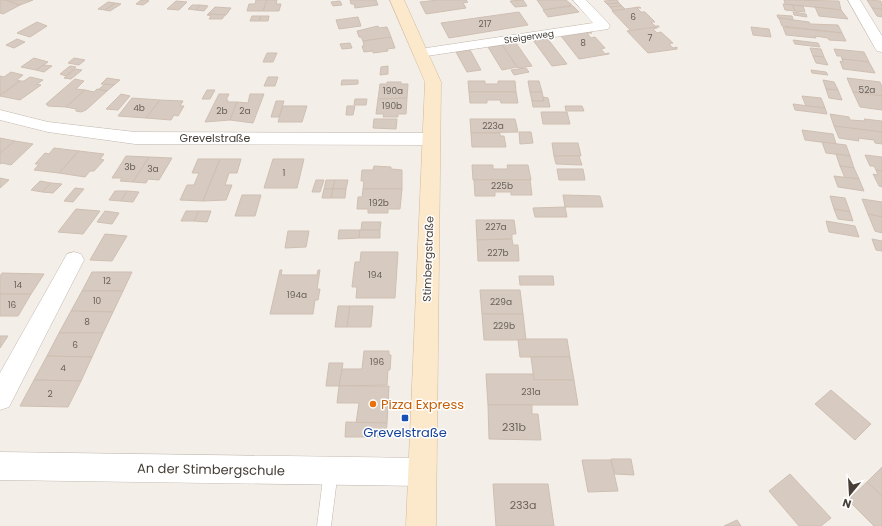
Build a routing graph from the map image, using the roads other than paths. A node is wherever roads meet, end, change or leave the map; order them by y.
1 (397, 0) edge
2 (579, 0) edge
3 (854, 0) edge
4 (882, 48) edge
5 (420, 53) junction
6 (0, 116) edge
7 (431, 139) junction
8 (74, 260) dead end
9 (0, 398) edge
10 (0, 466) edge
11 (331, 472) junction
12 (422, 472) junction
13 (324, 526) edge
14 (421, 526) edge

1 - 5 street, Stimbergstraße
2 - 5 street, Steigerweg
3 - 4 street
5 - 7 street, Stimbergstraße
6 - 7 street, Grevelstraße
7 - 12 street, Stimbergstraße
8 - 9 street
10 - 11 street, An der Stimbergschule
11 - 12 street, An der Stimbergschule
11 - 13 lane
12 - 14 street, Stimbergstraße

